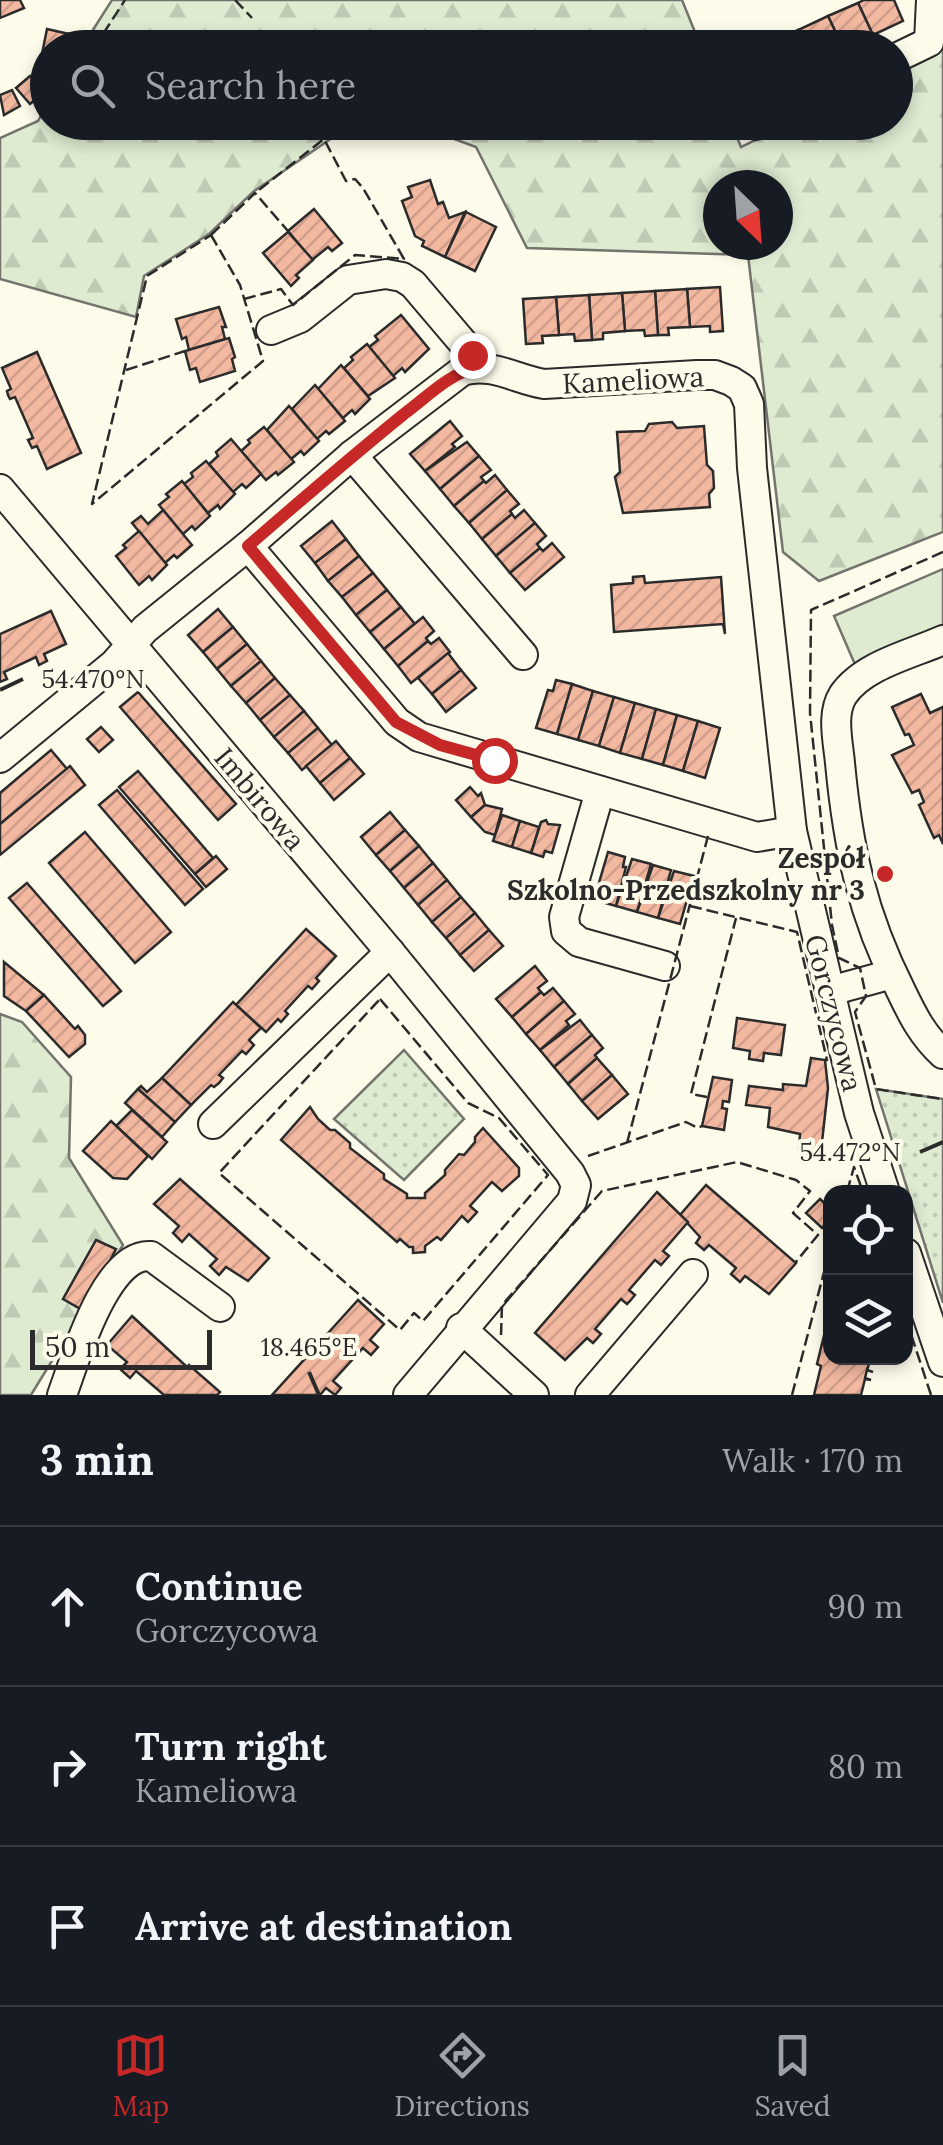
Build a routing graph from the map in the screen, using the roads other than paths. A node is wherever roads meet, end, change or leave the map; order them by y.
1 (931, 0) edge
2 (913, 50) edge
3 (272, 330) dead end
4 (483, 367) junction
5 (352, 456) junction
6 (0, 489) edge
7 (248, 546) junction
8 (768, 613) joint
9 (943, 640) edge
10 (130, 646) junction
11 (523, 654) dead end
12 (0, 758) edge
13 (600, 791) junction
14 (792, 831) junction
15 (390, 952) junction
16 (665, 966) dead end
17 (892, 974) junction
18 (830, 992) junction
19 (943, 1054) edge
20 (214, 1124) dead end
21 (883, 1185) edge
22 (693, 1274) dead end
23 (913, 1274) edge
24 (220, 1307) dead end
25 (462, 1328) junction
26 (943, 1362) edge
27 (62, 1395) edge
28 (408, 1395) edge
29 (534, 1395) edge
30 (590, 1395) edge

1 - 2 street
3 - 4 street
4 - 5 street
4 - 8 street, Kameliowa
5 - 7 street
5 - 11 street
6 - 10 street, Imbirowa
7 - 10 street
7 - 13 street
8 - 14 street, Gorczycowa
9 - 17 street
10 - 12 street
10 - 15 street, Imbirowa
13 - 14 street
13 - 16 street
14 - 18 street, Gorczycowa
15 - 20 street
15 - 25 street, Imbirowa
17 - 18 street
17 - 19 street
18 - 21 street, Gorczycowa
22 - 30 street
23 - 26 street
24 - 27 street
25 - 28 street
25 - 29 street

